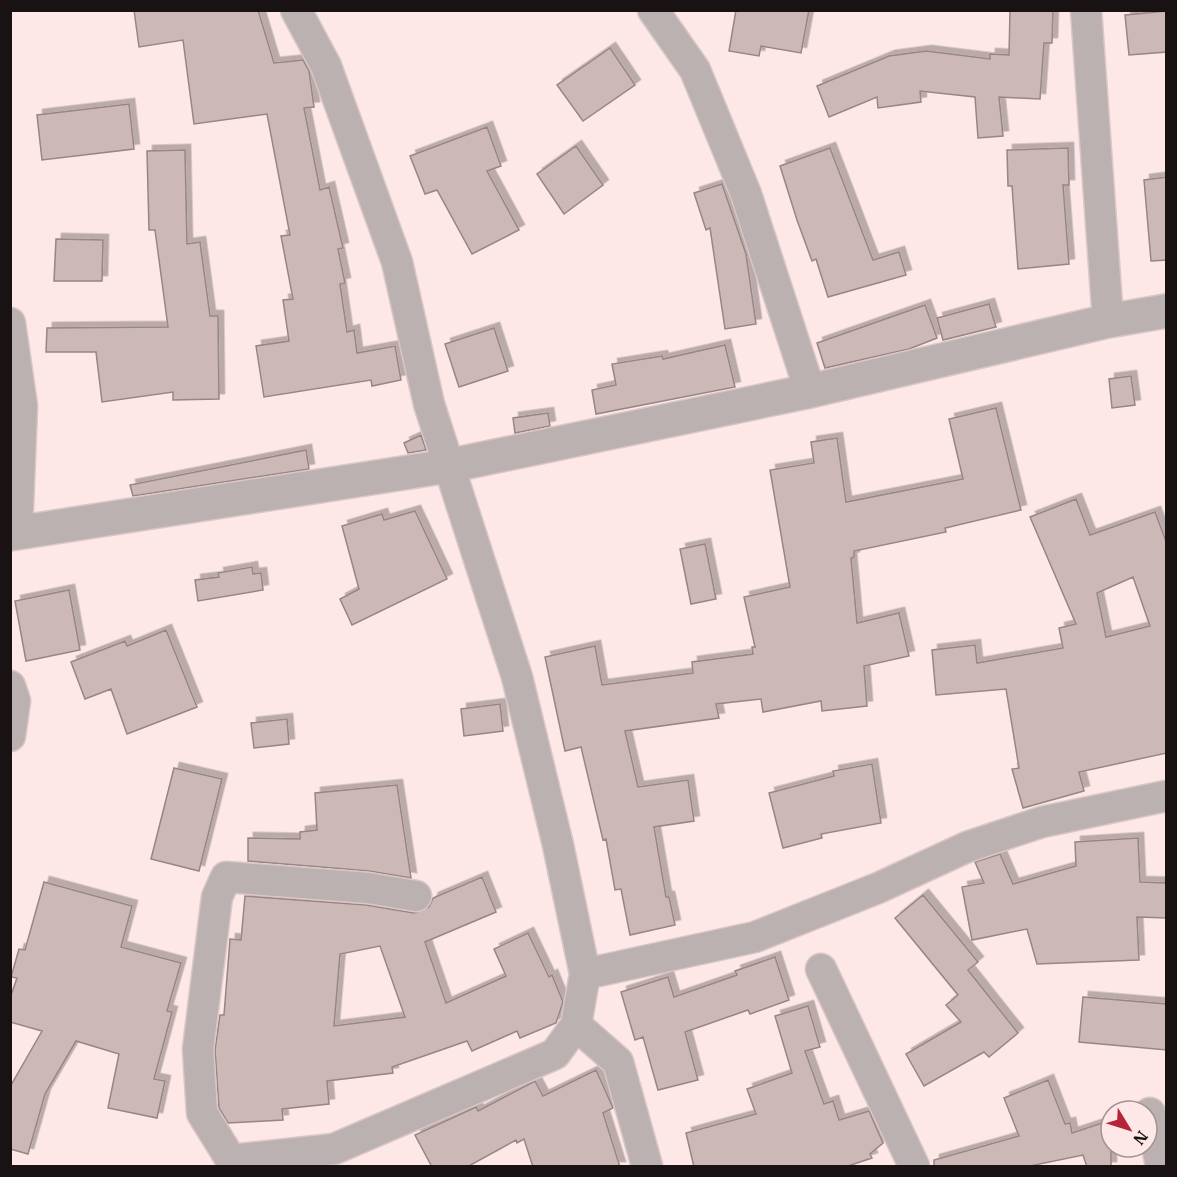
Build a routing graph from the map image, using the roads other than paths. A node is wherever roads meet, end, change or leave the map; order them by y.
1 (296, 10) edge
2 (653, 10) edge
3 (1086, 10) edge
4 (1167, 311) edge
5 (1108, 321) junction
6 (10, 323) edge
7 (810, 391) junction
8 (448, 466) junction
9 (14, 533) edge
10 (10, 686) edge
11 (10, 736) edge
12 (1167, 796) edge
13 (416, 896) dead end
14 (821, 969) dead end
15 (585, 974) junction
16 (576, 1026) junction
17 (646, 1167) edge
18 (914, 1167) edge

1 - 8 street
2 - 7 street
3 - 5 street
4 - 5 street
5 - 7 street
6 - 9 street
7 - 8 street
8 - 9 street
8 - 15 street
10 - 11 street
12 - 15 street
13 - 16 street
14 - 18 street
15 - 16 street
16 - 17 street

